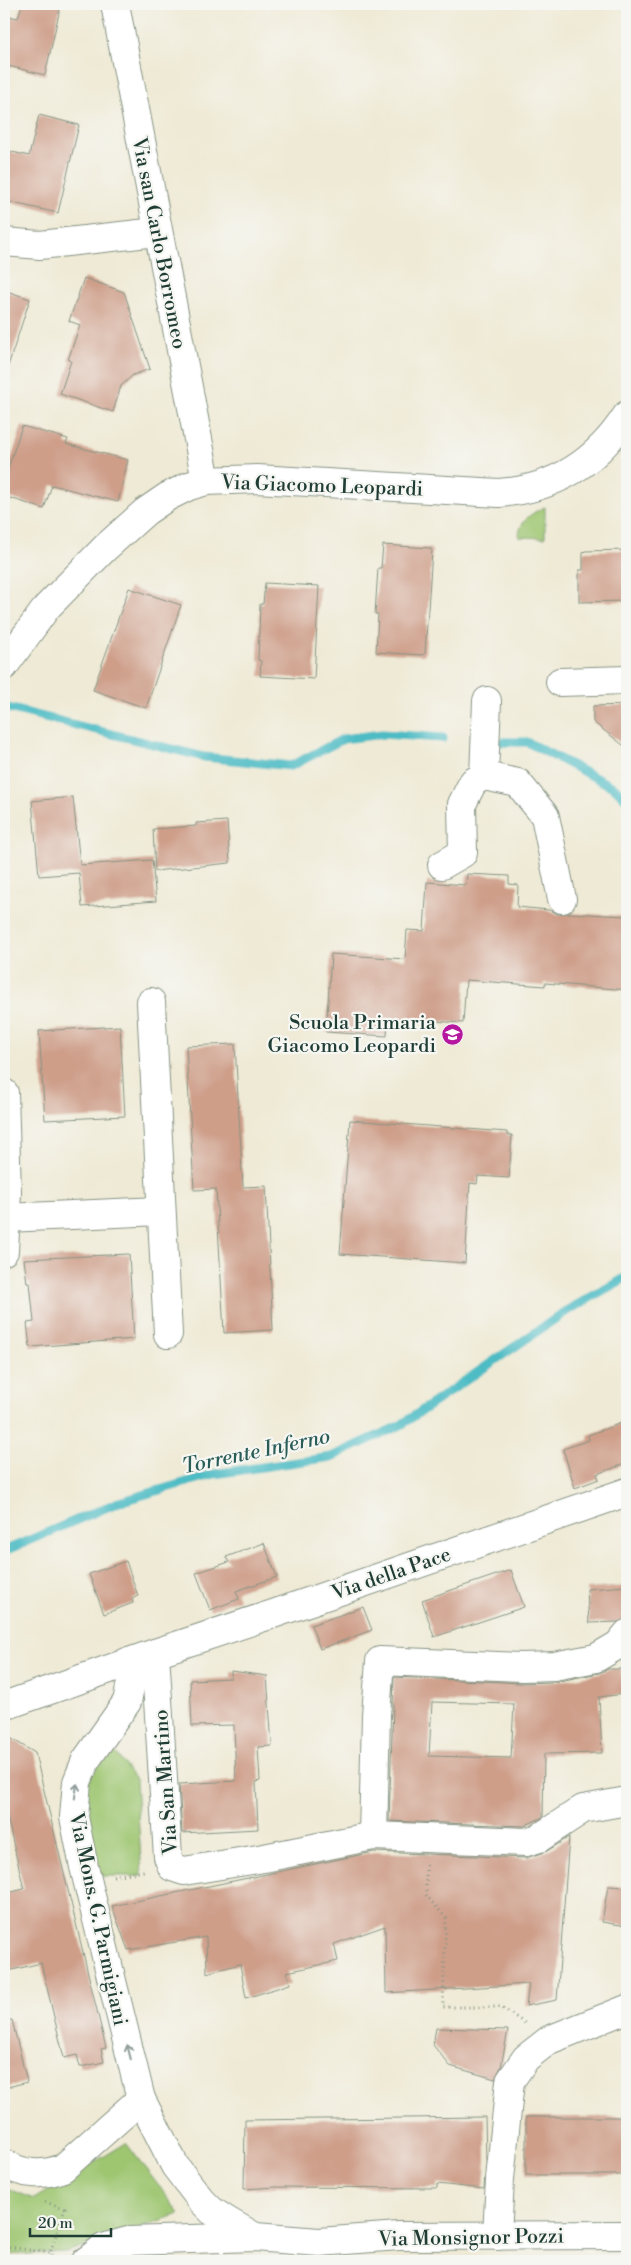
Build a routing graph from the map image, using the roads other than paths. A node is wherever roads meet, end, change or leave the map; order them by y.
1 (115, 4) edge
2 (157, 232) junction
3 (4, 242) edge
4 (627, 415) edge
5 (206, 481) junction
6 (4, 666) edge
7 (627, 680) edge
8 (560, 682) dead end
9 (487, 701) dead end
10 (484, 776) junction
11 (442, 865) dead end
12 (562, 899) dead end
13 (151, 1002) dead end
14 (4, 1093) edge
15 (160, 1211) junction
16 (6, 1218) junction
17 (4, 1251) edge
18 (168, 1334) dead end
19 (627, 1492) edge
20 (627, 1634) edge
21 (154, 1653) junction
22 (128, 1662) junction
23 (4, 1706) edge
24 (627, 1801) edge
25 (373, 1836) junction
26 (627, 2009) edge
27 (141, 2099) junction
28 (4, 2163) edge
29 (201, 2200) junction
30 (627, 2235) edge
31 (497, 2236) junction
32 (255, 2237) junction
33 (173, 2240) junction
34 (317, 2252) edge
35 (86, 2261) edge

1 - 2 street, Via san Carlo Borromeo
2 - 3 street
2 - 5 street, Via san Carlo Borromeo
4 - 5 street, Via Giacomo Leopardi
5 - 6 street, Via Giacomo Leopardi
7 - 8 street
9 - 10 street
10 - 11 street
10 - 12 street
13 - 15 street
14 - 16 street
15 - 16 street
15 - 18 street
16 - 17 street
19 - 21 street, Via della Pace
20 - 25 street
21 - 22 street
21 - 25 street, Via San Martino
22 - 23 street
27 -> 22 street, Via Mons. G. Parmigiani
24 - 25 street, Via San Martino
26 - 31 street
27 - 28 street
27 - 29 street, Via Mons. G. Parmigiani
29 - 32 street, Via Mons. G. Parmigiani
29 - 33 street
30 - 31 street, Via Monsignor Pozzi
31 - 34 street, Via Monsignor Pozzi
32 - 33 street, Via Monsignor Pozzi
32 - 34 street, Via Monsignor Pozzi
33 - 35 street, Via Monsignor Pozzi

